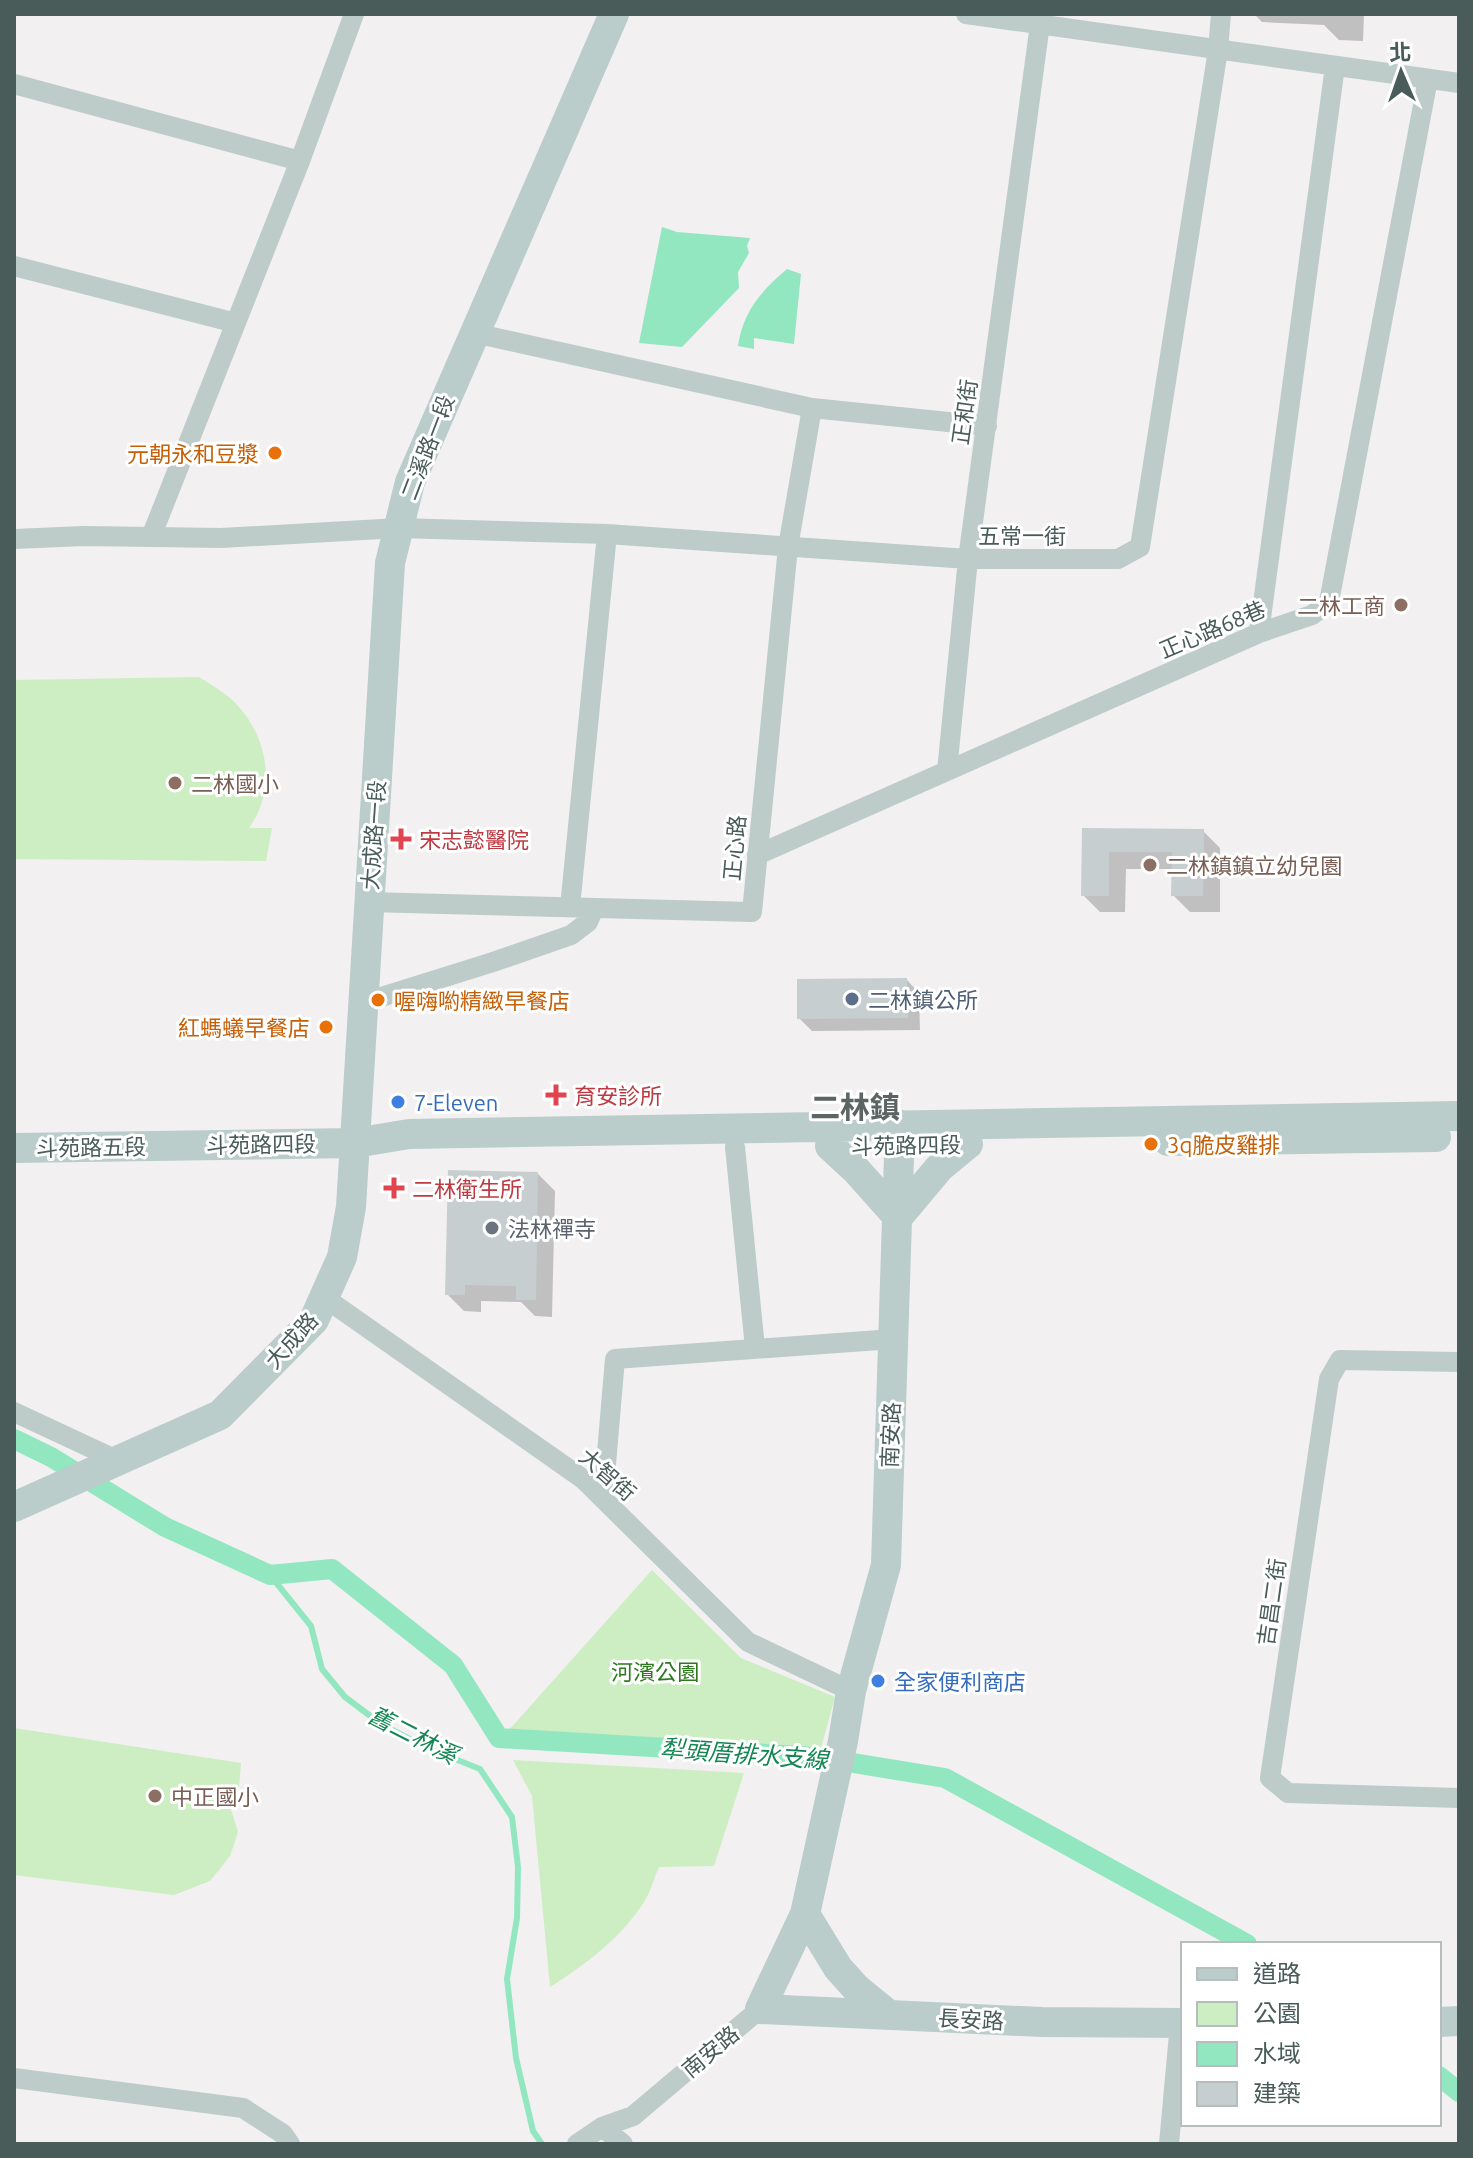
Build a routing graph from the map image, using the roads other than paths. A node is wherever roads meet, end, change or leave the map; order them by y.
1 (354, 14) edge
2 (614, 14) edge
3 (966, 14) edge
4 (1221, 14) edge
5 (1040, 24) junction
6 (1218, 50) junction
7 (1335, 66) junction
8 (1428, 79) junction
9 (1459, 83) edge
10 (14, 84) edge
11 (300, 161) junction
12 (14, 266) edge
13 (236, 323) junction
14 (474, 333) junction
15 (812, 408) junction
16 (987, 426) junction
17 (399, 528) junction
18 (607, 534) junction
19 (151, 537) junction
20 (14, 539) edge
21 (788, 547) junction
22 (968, 559) junction
23 (1259, 633) junction
24 (947, 771) junction
25 (757, 855) junction
26 (368, 902) junction
27 (570, 907) junction
28 (594, 908) junction
29 (362, 1003) junction
30 (1459, 1116) edge
31 (901, 1135) junction
32 (1459, 1136) edge
33 (355, 1143) junction
34 (968, 1144) junction
35 (167, 1145) joint
36 (830, 1146) junction
37 (735, 1147) junction
38 (14, 1148) edge
39 (898, 1217) junction
40 (325, 1298) junction
41 (893, 1339) junction
42 (755, 1348) junction
43 (1459, 1362) edge
44 (14, 1412) edge
45 (119, 1461) junction
46 (603, 1499) junction
47 (14, 1507) edge
48 (851, 1691) junction
49 (1459, 1798) edge
50 (805, 1914) junction
51 (760, 2009) junction
52 (889, 2015) junction
53 (1181, 2023) edge
54 (14, 2078) edge
55 (602, 2127) junction
56 (290, 2144) edge
57 (577, 2144) edge
58 (623, 2144) edge
59 (1169, 2144) edge

1 - 11 street
2 - 14 main road, 二溪路一段
3 - 5 street
4 - 6 street
5 - 6 street
5 - 16 street, 正和街
6 - 7 street
6 - 22 street, 五常一街
7 - 8 street
7 - 23 street
8 - 9 street
8 - 23 street, 正心路68巷
10 - 11 street
11 - 13 street
12 - 13 street
13 - 19 street
14 - 15 street
14 - 17 main road, 二溪路一段
15 - 16 street
15 - 21 street, 正心路
16 - 22 street, 正和街
17 - 18 street, 五常一街
17 - 19 street, 二溪路一段
17 - 26 main road, 大成路一段
18 - 21 street, 五常一街
18 - 27 street
19 - 20 street, 二溪路一段
21 - 22 street, 五常一街
21 - 25 street, 正心路
22 - 24 street, 正和街
23 - 24 street, 正心路68巷
24 - 25 street, 正心路68巷
25 - 28 street, 正心路
26 - 27 street, 正心路
26 - 29 main road, 大成路一段
27 - 28 street, 正心路
28 - 29 street
29 - 33 main road, 大成路一段
30 - 31 main road, 斗苑路四段
31 - 33 main road, 斗苑路四段
31 - 34 main road, 斗苑路四段
31 - 36 main road, 斗苑路四段
31 - 39 main road, 南安路
32 - 34 main road, 斗苑路四段
33 - 35 main road, 斗苑路四段
33 - 37 main road, 斗苑路四段
33 - 40 main road, 大成路
34 - 39 main road
35 - 38 main road, 斗苑路五段
36 - 37 main road, 斗苑路四段
36 - 39 main road
37 - 42 street
39 - 41 main road, 南安路
40 - 45 main road, 大成路
40 - 46 street, 大智街
41 - 42 street
41 - 48 main road, 南安路
42 - 46 street
43 - 49 street, 吉昌二街
44 - 45 street
45 - 47 main road, 大成路
46 - 48 street, 大智街
48 - 50 main road, 南安路
50 - 51 main road, 南安路
50 - 52 main road
51 - 52 main road, 長安路
51 - 55 street, 南安路
52 - 53 main road, 長安路
53 - 59 street
54 - 56 street
55 - 57 street, 南安路
55 - 58 street

